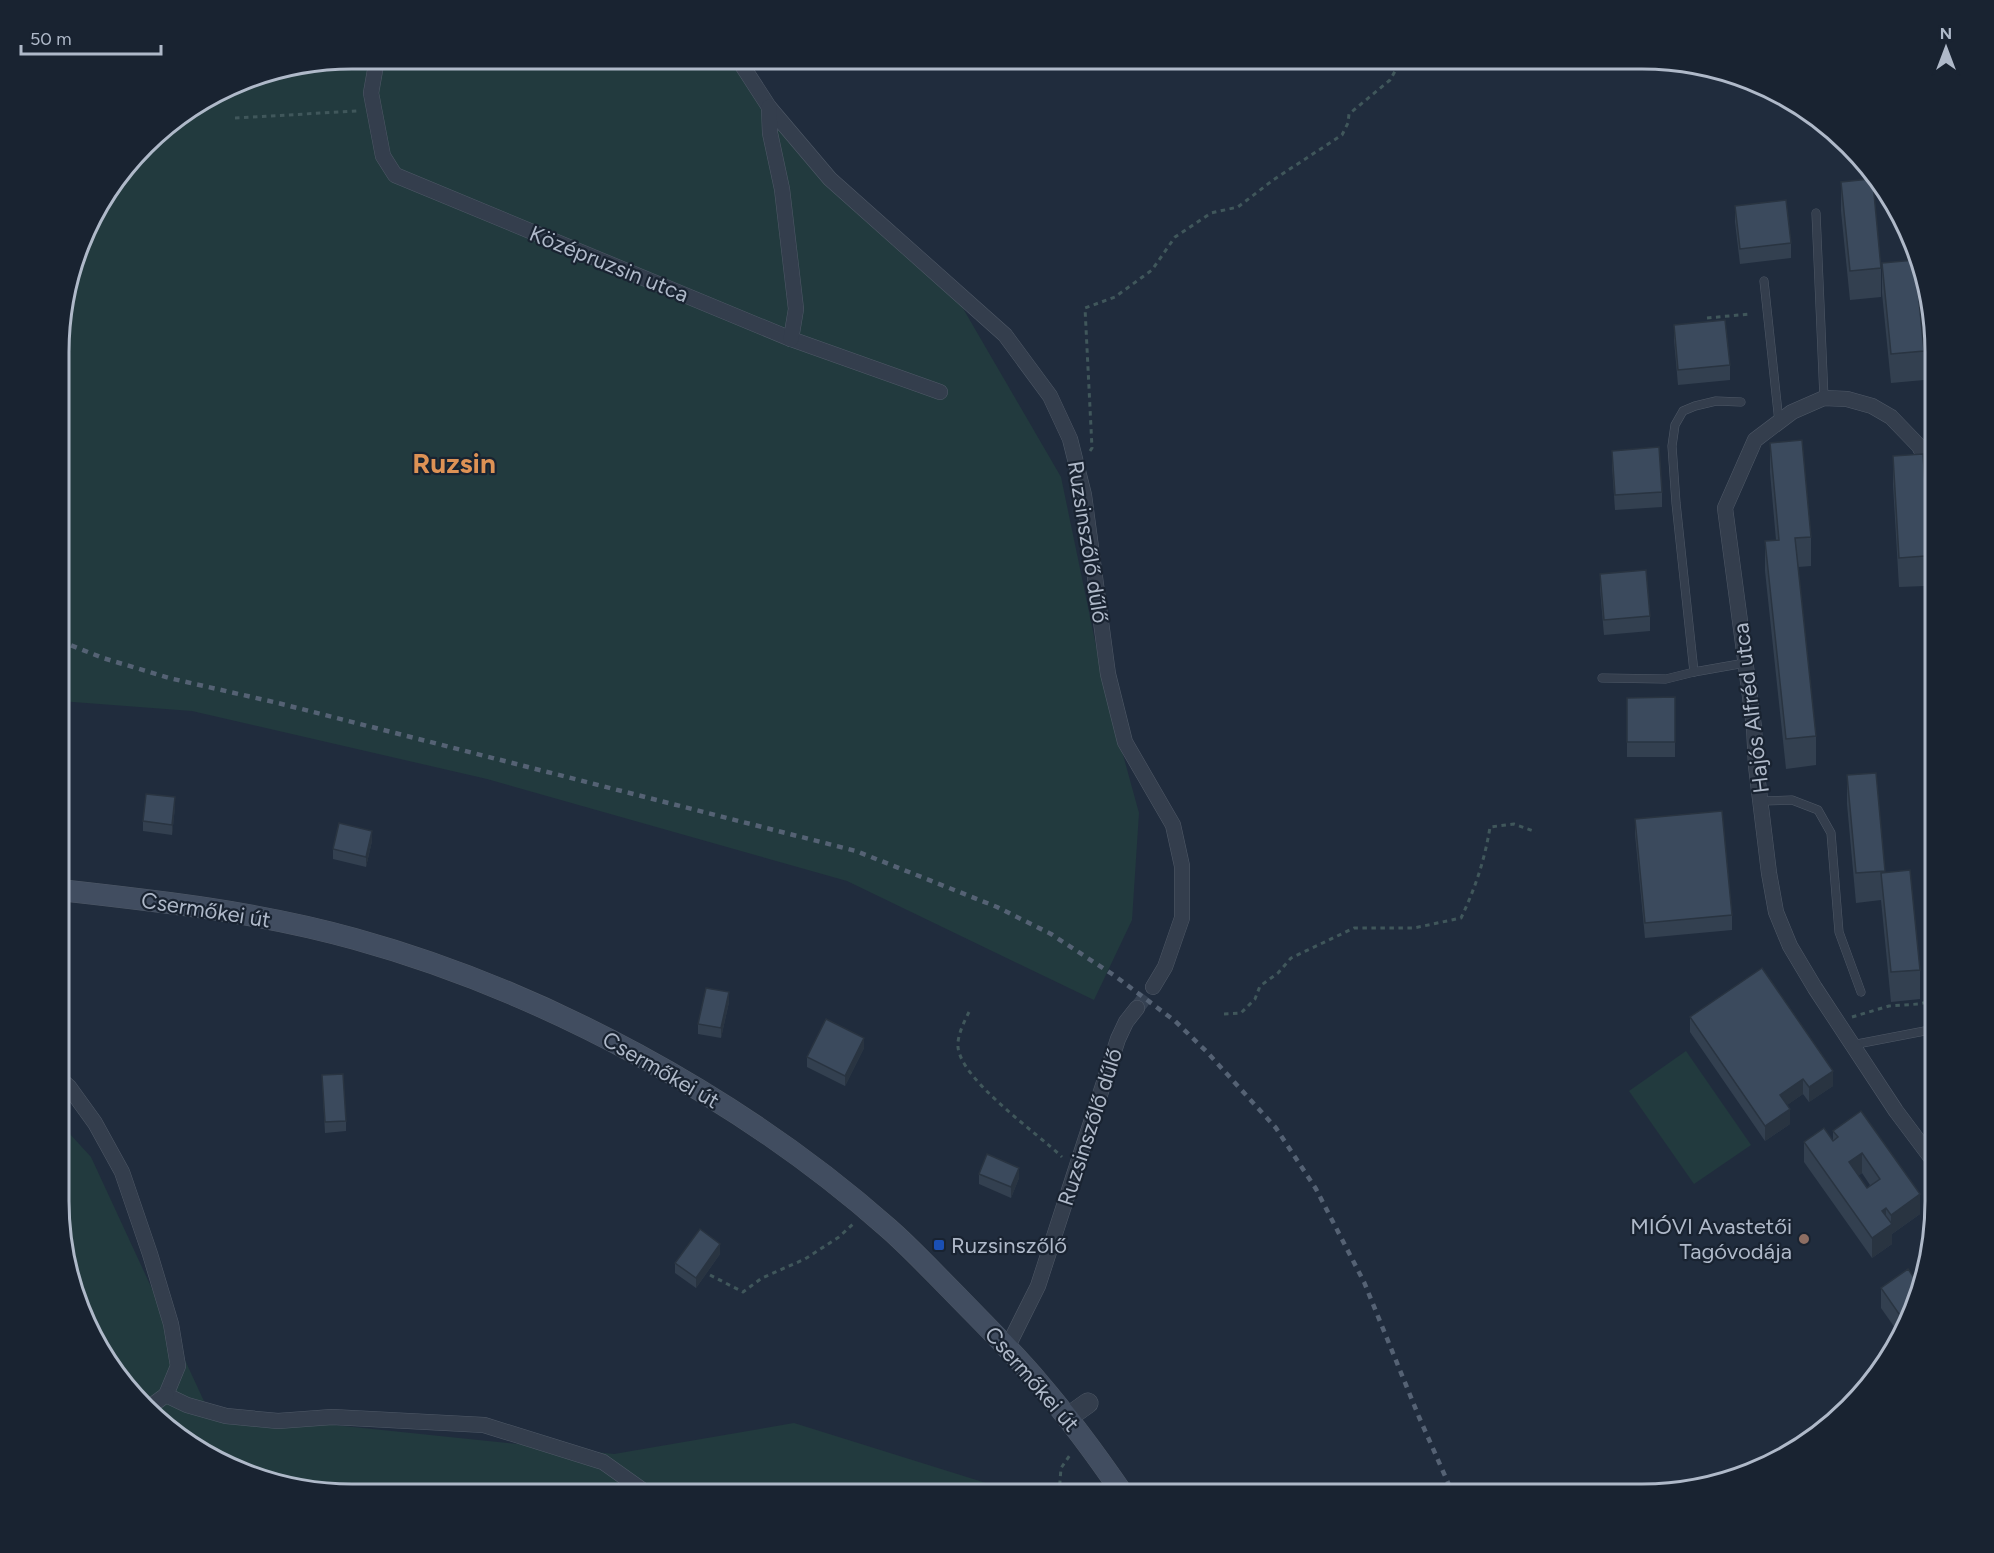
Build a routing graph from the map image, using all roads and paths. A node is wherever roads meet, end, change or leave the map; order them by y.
1 (375, 69) edge
2 (744, 69) edge
3 (1396, 69) edge
4 (371, 93) junction
5 (769, 107) junction
6 (235, 118) dead end
7 (1816, 213) dead end
8 (1764, 281) dead end
9 (1750, 314) dead end
10 (1707, 318) dead end
11 (792, 339) junction
12 (940, 392) dead end
13 (1824, 398) junction
14 (1741, 402) dead end
15 (1779, 424) junction
16 (1925, 458) edge
17 (1080, 478) junction
18 (1745, 663) junction
19 (1694, 672) junction
20 (1602, 678) dead end
21 (1762, 801) junction
22 (1536, 832) dead end
23 (69, 891) edge
24 (1154, 987) tunnel mouth
25 (1861, 992) dead end
26 (1925, 1002) edge
27 (1137, 1008) tunnel mouth
28 (969, 1012) dead end
29 (1224, 1014) dead end
30 (1850, 1018) dead end
31 (1925, 1031) edge
32 (1852, 1045) junction
33 (69, 1086) edge
34 (1925, 1150) edge
35 (1076, 1171) junction
36 (867, 1210) junction
37 (710, 1275) dead end
38 (1007, 1347) junction
39 (166, 1395) junction
40 (154, 1403) edge
41 (1088, 1403) dead end
42 (1067, 1418) junction
43 (1082, 1436) junction
44 (634, 1484) edge
45 (1060, 1484) edge
46 (1116, 1484) edge

1 - 4 street, Középruzsin utca
2 - 5 street, Ruzsinszőlő dűlő
3 - 17 path
4 - 6 path
4 - 11 street, Középruzsin utca
5 - 11 street
5 - 17 street, Ruzsinszőlő dűlő
7 - 13 lane
8 - 15 lane
9 - 10 path
11 - 12 street, Középruzsin utca
13 - 15 street, Hajós Alfréd utca
13 - 16 street, Hajós Alfréd utca
14 - 19 lane
15 - 18 street, Hajós Alfréd utca
17 - 24 street, Ruzsinszőlő dűlő
18 - 19 lane
18 - 21 street, Hajós Alfréd utca
19 - 20 lane
21 - 25 lane
21 - 32 street, Hajós Alfréd utca
22 - 29 path
23 - 36 main road, Csermőkei út
26 - 30 path
27 - 35 street, Ruzsinszőlő dűlő
28 - 35 path
31 - 32 lane
32 - 34 street, Hajós Alfréd utca
33 - 39 street
35 - 38 street, Ruzsinszőlő dűlő
36 - 37 path
36 - 38 main road, Csermőkei út
38 - 42 main road, Csermőkei út
39 - 40 street
39 - 44 street
41 - 42 street
42 - 43 main road, Csermőkei út
43 - 45 path
43 - 46 main road, Csermőkei út

